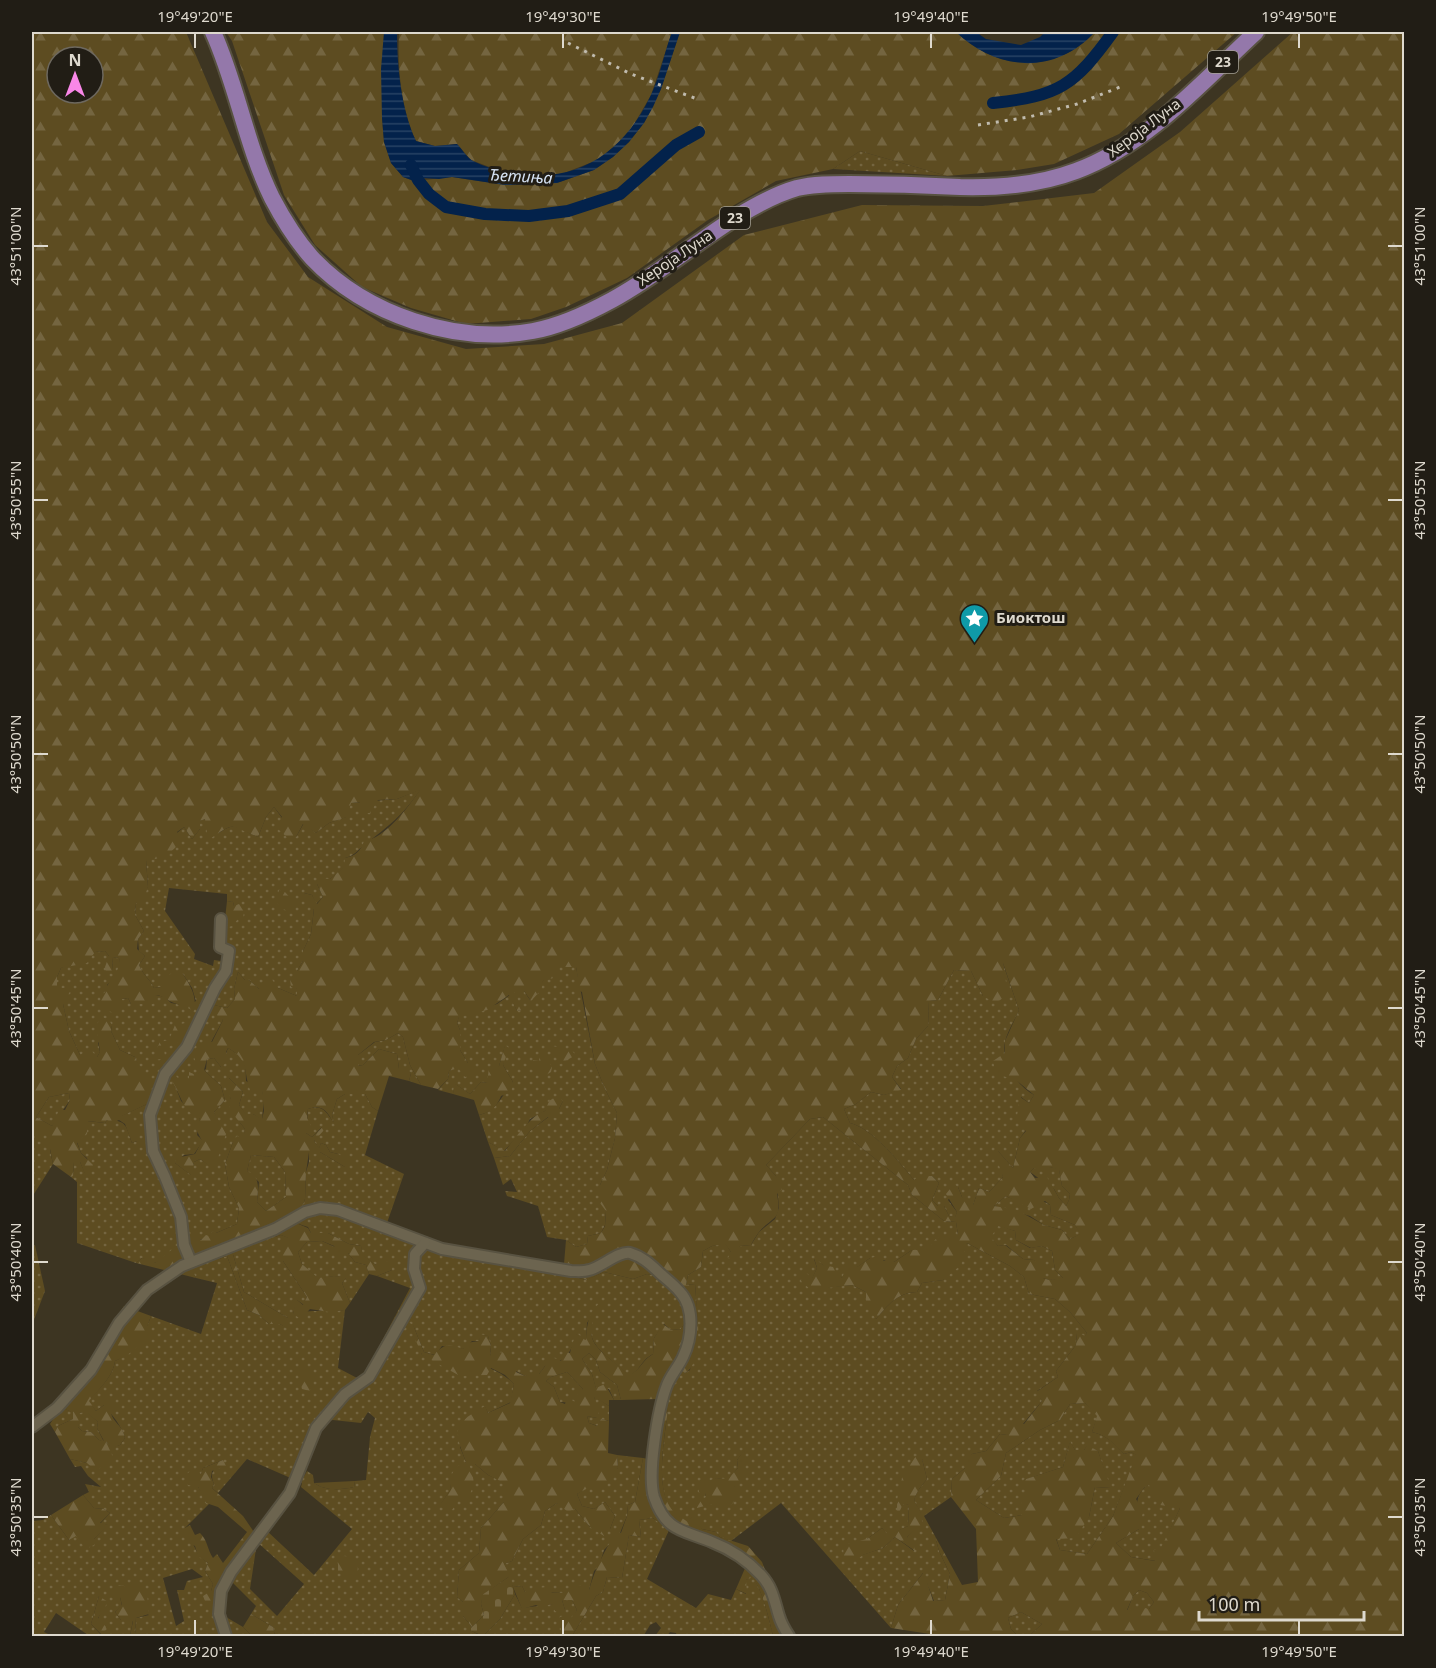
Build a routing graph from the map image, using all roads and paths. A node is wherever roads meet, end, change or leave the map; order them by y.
1 (213, 32) edge
2 (1256, 32) edge
3 (221, 919) dead end
4 (425, 1243) junction
5 (191, 1262) junction
6 (32, 1427) edge
7 (226, 1636) edge
8 (789, 1636) edge

1 - 2 main road, Хероја Луна / 23
3 - 5 street
4 - 5 street
4 - 7 street
4 - 8 street
5 - 6 street

